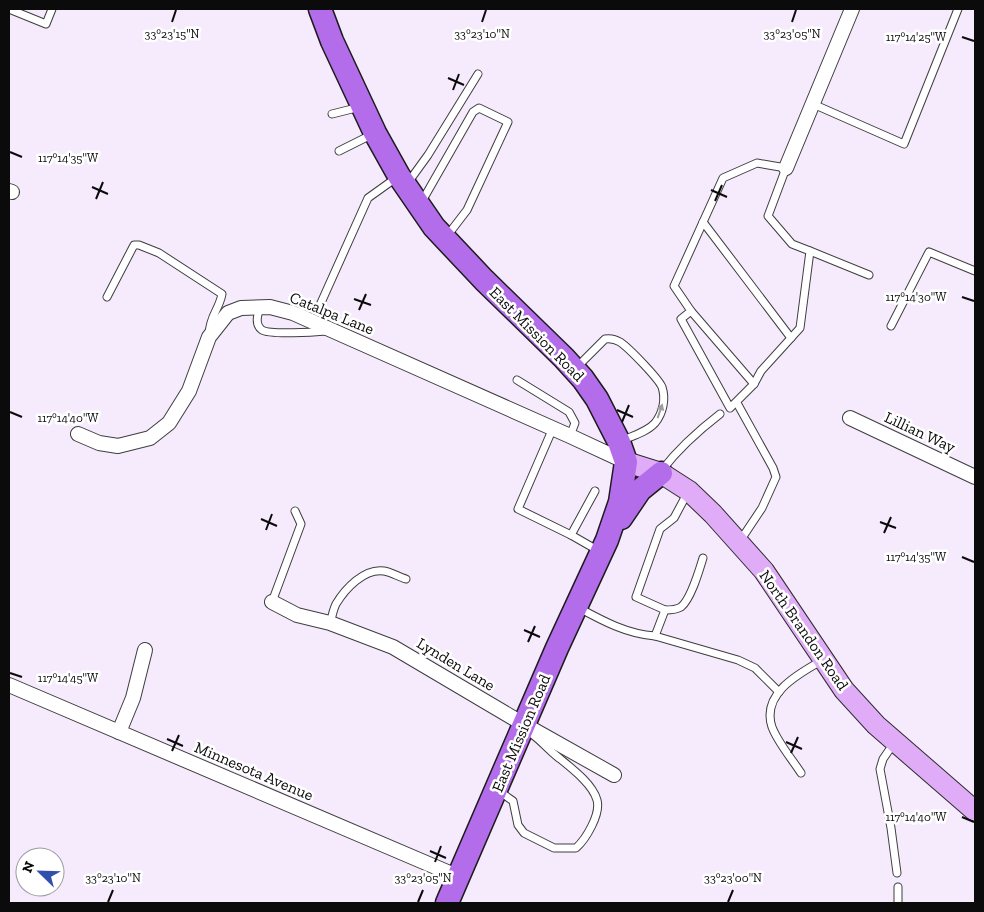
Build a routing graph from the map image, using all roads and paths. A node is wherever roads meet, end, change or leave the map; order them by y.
1 (9, 9) edge
2 (52, 9) edge
3 (320, 9) edge
4 (852, 9) edge
5 (957, 9) edge
6 (478, 74) dead end
7 (813, 104) junction
8 (363, 106) junction
9 (332, 114) dead end
10 (376, 132) junction
11 (339, 151) dead end
12 (786, 168) junction
13 (402, 181) junction
14 (420, 206) junction
15 (703, 222) junction
16 (445, 238) junction
17 (810, 251) junction
18 (975, 271) edge
19 (869, 275) dead end
20 (107, 297) dead end
21 (320, 305) dead end
22 (260, 307) junction
23 (691, 311) junction
24 (891, 326) dead end
25 (331, 330) junction
26 (209, 337) junction
27 (791, 338) junction
28 (574, 369) junction
29 (518, 380) dead end
30 (754, 384) junction
31 (737, 403) junction
32 (720, 414) dead end
33 (850, 418) dead end
34 (553, 428) junction
35 (78, 434) dead end
36 (570, 436) junction
37 (623, 452) junction
38 (661, 473) junction
39 (975, 477) edge
40 (595, 491) dead end
41 (689, 491) junction
42 (295, 511) dead end
43 (571, 535) junction
44 (738, 543) junction
45 (604, 546) junction
46 (703, 558) dead end
47 (406, 579) dead end
48 (272, 602) joint
49 (576, 607) junction
50 (665, 610) junction
51 (330, 623) junction
52 (654, 636) junction
53 (145, 650) dead end
54 (824, 660) junction
55 (9, 685) edge
56 (778, 692) junction
57 (524, 728) junction
58 (118, 732) junction
59 (895, 740) junction
60 (801, 774) dead end
61 (614, 775) dead end
62 (497, 789) junction
63 (975, 811) edge
64 (897, 873) dead end
65 (458, 876) junction
66 (898, 887) dead end
67 (447, 903) edge
68 (898, 903) edge

1 - 2 lane
3 - 8 main road, East Mission Road
4 - 7 street
5 - 7 lane
6 - 13 lane
7 - 12 street
8 - 9 lane
8 - 10 main road, East Mission Road
10 - 11 lane
10 - 13 main road, East Mission Road
12 - 15 lane
12 - 17 lane
13 - 14 main road, East Mission Road
13 - 21 lane
14 - 16 main road, East Mission Road
14 - 16 lane
15 - 23 lane
15 - 27 lane
16 - 28 main road, East Mission Road
17 - 19 lane
17 - 27 lane
18 - 24 lane
20 - 26 lane
22 - 25 street, Catalpa Lane
22 - 25 lane
22 - 26 street, Catalpa Lane
23 - 30 lane
23 - 31 lane
25 - 34 street, Catalpa Lane
26 - 35 street, Catalpa Lane
27 - 30 lane
28 - 37 main road, East Mission Road
37 -> 28 lane
29 - 36 lane
30 - 31 lane
31 - 44 lane
32 - 38 lane
33 - 39 street, Lillian Way
34 - 36 street, Catalpa Lane
34 - 43 lane
36 - 37 street, Catalpa Lane
37 - 38 street, North Brandon Road
37 - 45 main road, East Mission Road
38 - 41 street, North Brandon Road
38 - 45 main road
40 - 43 lane
41 - 44 street, North Brandon Road
41 - 50 lane
42 - 48 lane
43 - 45 lane
44 - 54 street, North Brandon Road
45 - 49 main road, East Mission Road
46 - 50 lane
47 - 51 lane
48 - 51 street, Lynden Lane
49 - 52 lane
49 - 57 main road, East Mission Road
50 - 52 lane
51 - 57 street, Lynden Lane
52 - 56 lane
53 - 58 street
54 - 56 lane
54 - 59 street, North Brandon Road
55 - 58 street, Minnesota Avenue
56 - 60 lane
57 - 61 street, Lynden Lane
57 - 62 main road, East Mission Road
57 - 62 lane
58 - 65 street, Minnesota Avenue
59 - 63 street, North Brandon Road
59 - 64 lane
62 - 65 main road, East Mission Road
65 - 67 main road, East Mission Road
66 - 68 lane

